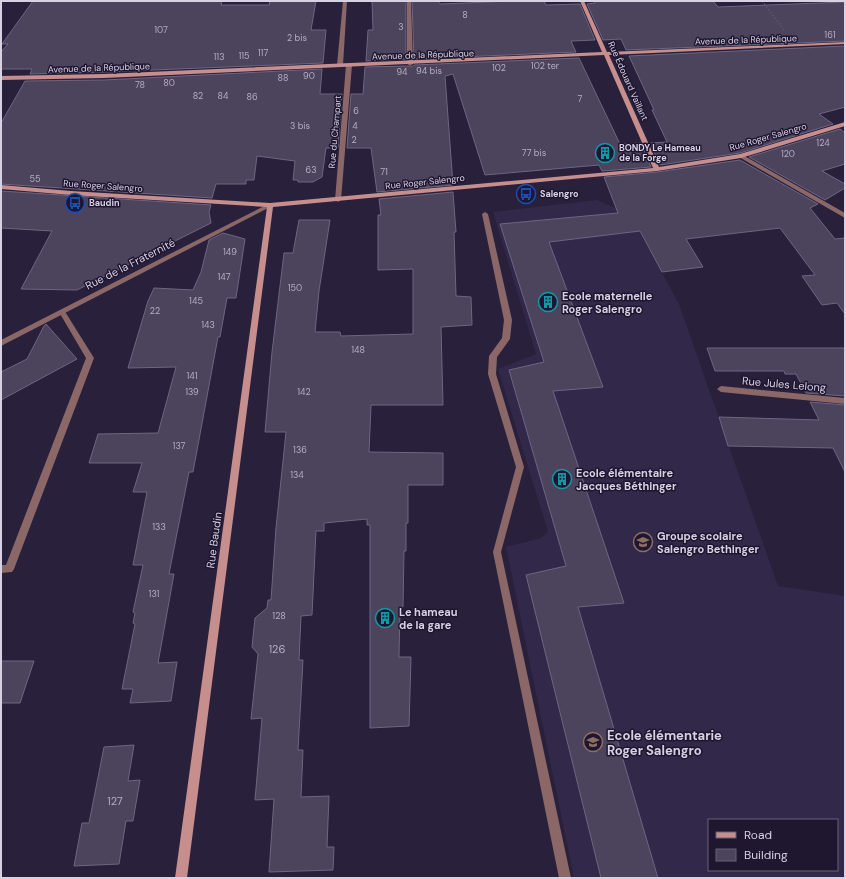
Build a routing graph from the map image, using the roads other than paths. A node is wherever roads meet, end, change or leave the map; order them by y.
1 (345, 1) edge
2 (409, 1) edge
3 (582, 1) edge
4 (845, 43) edge
5 (606, 55) junction
6 (410, 64) junction
7 (340, 65) junction
8 (349, 65) junction
9 (1, 78) edge
10 (845, 124) edge
11 (741, 156) junction
12 (657, 169) junction
13 (1, 187) edge
14 (338, 200) junction
15 (270, 206) junction
16 (485, 214) dead end
17 (845, 216) edge
18 (62, 312) junction
19 (1, 343) edge
20 (721, 389) dead end
21 (845, 401) edge
22 (1, 568) edge
23 (181, 878) edge
24 (566, 878) edge

1 - 7 street
2 - 6 street
3 - 5 street, Rue Édouard Vaillant
4 - 5 street, Avenue de la République
5 - 6 street, Avenue de la République
5 - 12 street, Rue Édouard Vaillant
6 - 8 street, Avenue de la République
7 - 8 street, Avenue de la République
7 - 9 street, Avenue de la République
8 - 14 street, Rue du Champart
10 - 11 street, Rue Roger Salengro
11 - 12 street, Rue Roger Salengro
11 - 17 street
12 - 14 street, Rue Roger Salengro
13 - 15 street, Rue Roger Salengro
14 - 15 street, Rue Roger Salengro
15 - 18 street, Rue de la Fraternité
15 - 23 street, Rue Baudin
16 - 24 street
18 - 19 street, Rue de la Fraternité
18 - 22 street
20 - 21 street, Rue Jules Lelong

